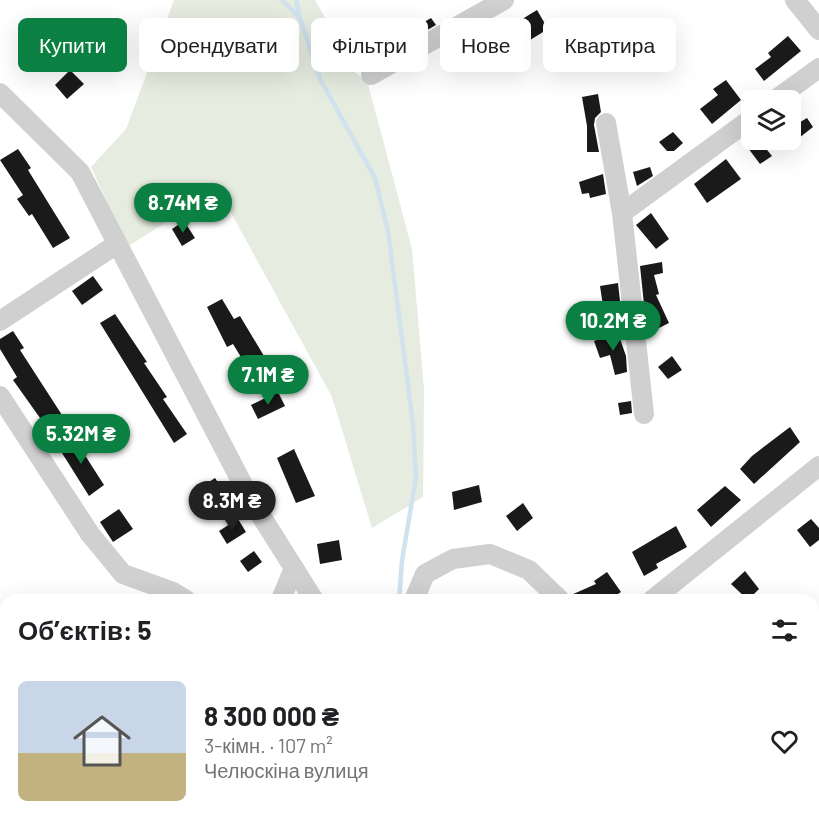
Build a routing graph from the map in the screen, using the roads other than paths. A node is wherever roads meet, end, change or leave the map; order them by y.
1 (504, 0) edge
2 (795, 0) edge
3 (819, 30) edge
4 (819, 68) edge
5 (370, 75) dead end
6 (789, 90) edge
7 (0, 93) edge
8 (606, 123) dead end
9 (741, 126) edge
10 (622, 213) junction
11 (117, 244) junction
12 (0, 321) edge
13 (0, 396) edge
14 (644, 414) dead end
15 (819, 466) edge
16 (294, 568) junction
17 (176, 594) edge
18 (285, 594) edge
19 (310, 594) edge
20 (417, 594) edge
21 (554, 594) edge
22 (659, 594) edge

1 - 5 street
2 - 3 street
4 - 6 street
7 - 11 street
8 - 10 street
9 - 10 street
10 - 14 street
11 - 12 street
11 - 16 street
13 - 17 street
15 - 22 street
16 - 18 street
16 - 19 street
20 - 21 street

